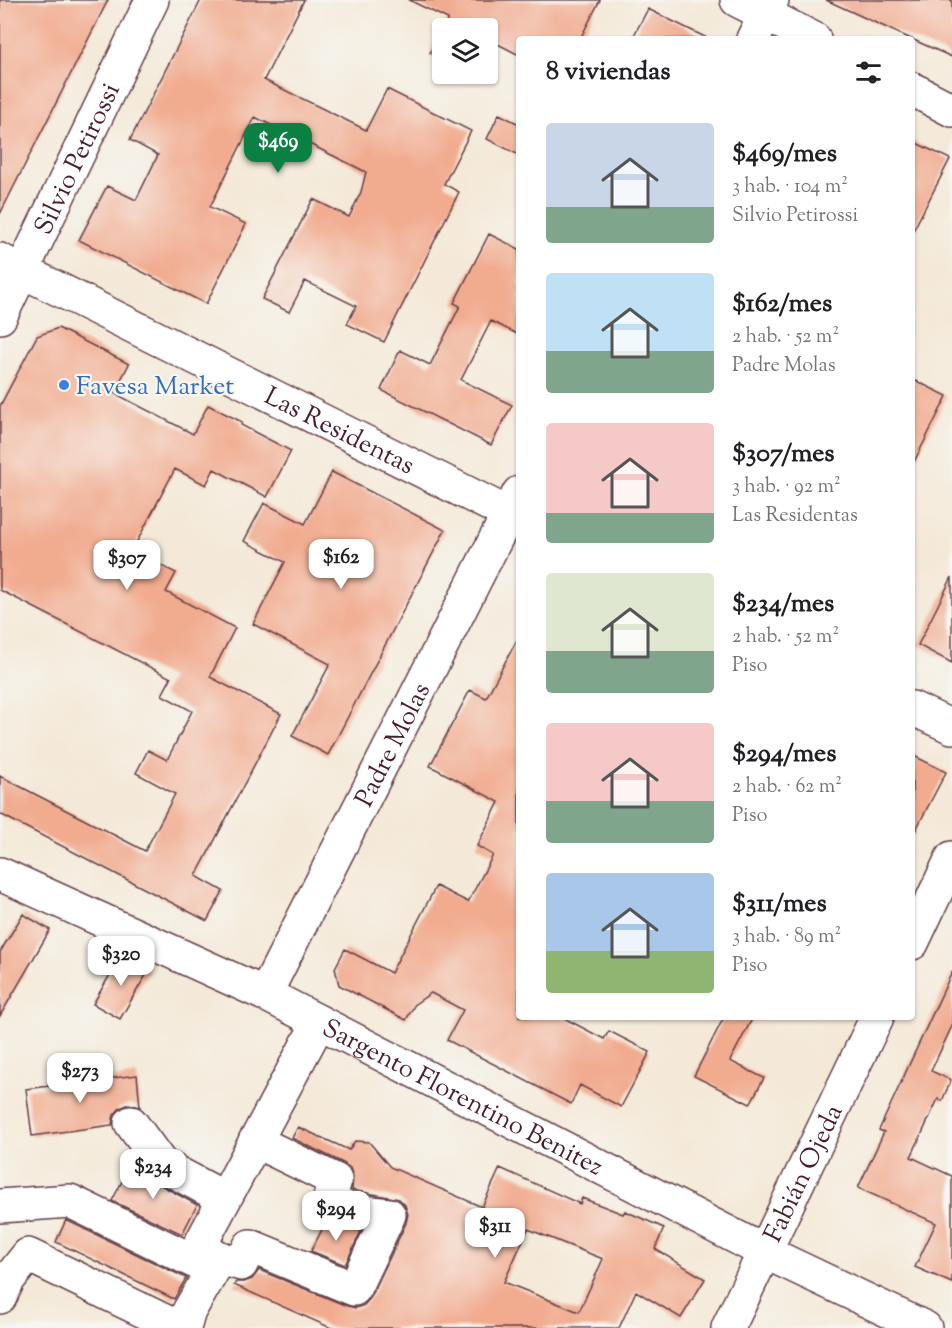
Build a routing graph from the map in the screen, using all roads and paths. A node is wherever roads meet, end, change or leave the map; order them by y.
1 (152, 0) edge
2 (737, 0) edge
3 (764, 18) edge
4 (807, 36) edge
5 (915, 92) edge
6 (952, 110) edge
7 (12, 265) edge
8 (0, 317) edge
9 (515, 509) edge
10 (915, 709) edge
11 (952, 727) edge
12 (952, 858) edge
13 (0, 874) edge
14 (915, 937) edge
15 (265, 994) junction
16 (876, 1020) edge
17 (319, 1022) junction
18 (131, 1123) dead end
19 (255, 1141) junction
20 (224, 1198) junction
21 (0, 1206) edge
22 (765, 1252) junction
23 (216, 1264) junction
24 (3, 1285) edge
25 (179, 1328) edge
26 (184, 1328) edge
27 (728, 1328) edge
28 (925, 1328) edge

1 - 7 street, Silvio Petirossi
2 - 3 street
3 - 4 street
5 - 6 street
7 - 8 street, Silvio Petirossi
7 - 9 street, Las Residentas
9 - 15 street, Padre Molas
10 - 11 street
12 - 14 street
13 - 15 street, Sargento Florentino Benitez
15 - 17 street, Sargento Florentino Benitez
16 - 22 street, Fabián Ojeda
17 - 19 street
17 - 22 street, Sargento Florentino Benitez
18 - 20 street
19 - 20 street
19 - 23 street
20 - 23 street
21 - 23 street
22 - 27 street, Fabián Ojeda
22 - 28 street, Sargento Florentino Benitez
23 - 26 street
24 - 25 street

